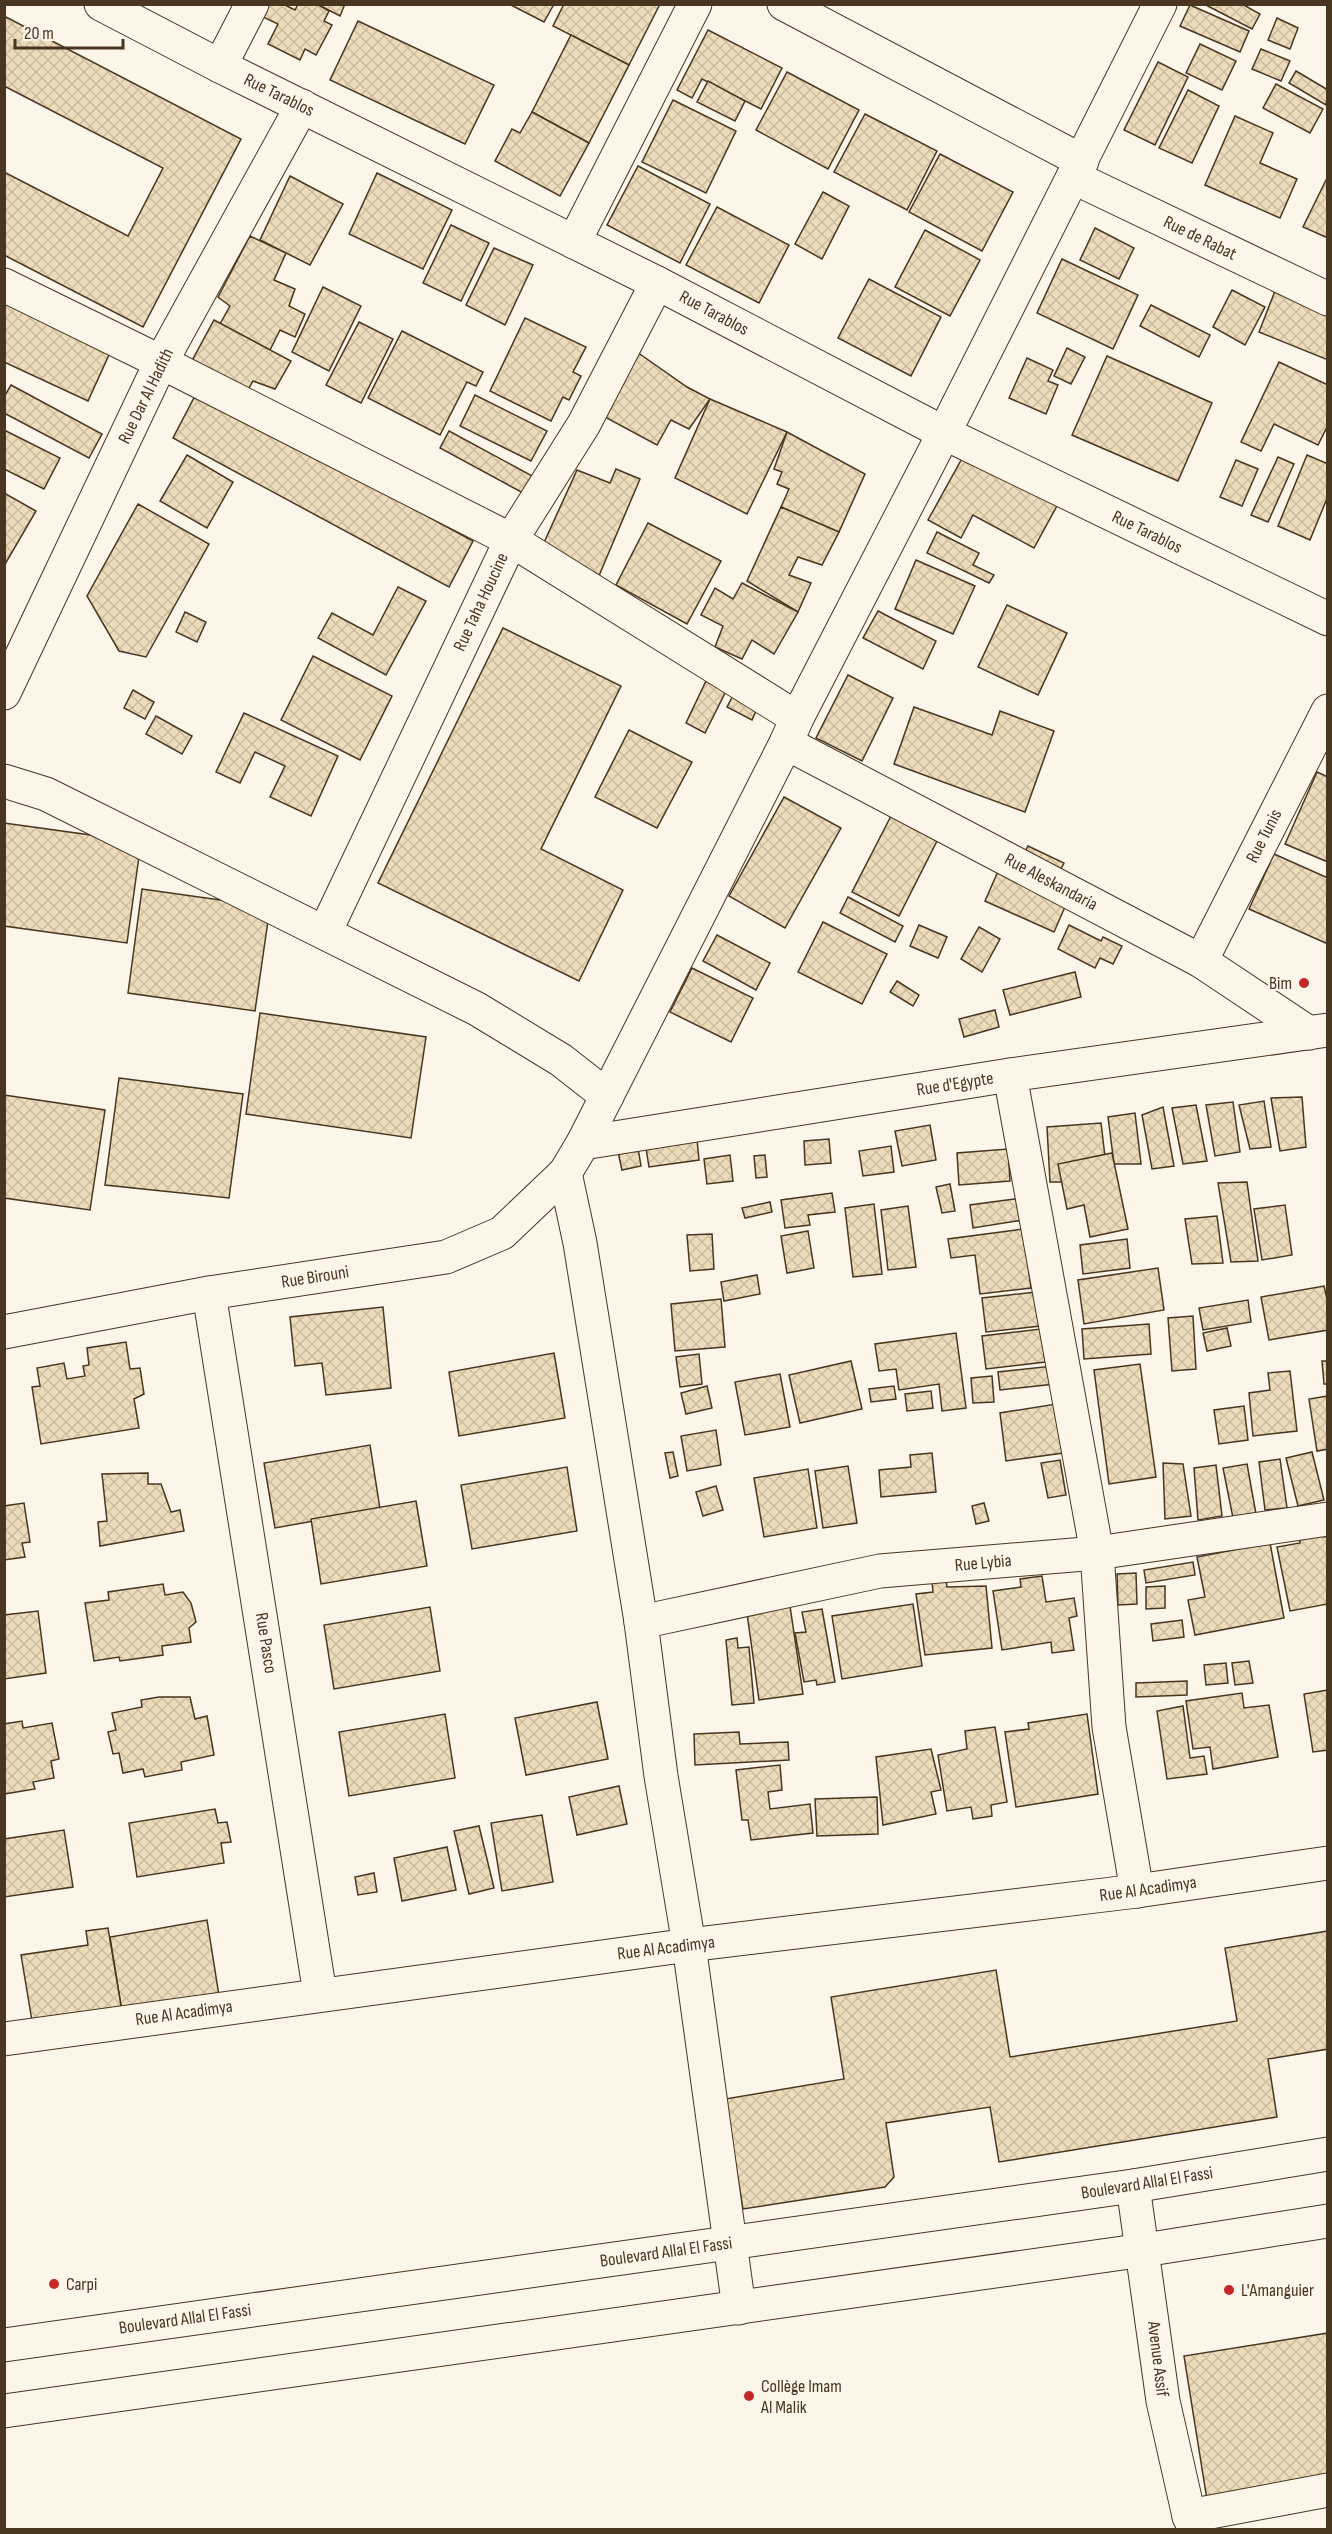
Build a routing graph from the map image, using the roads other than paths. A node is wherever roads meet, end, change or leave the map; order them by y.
1 (101, 4) edge
2 (252, 4) edge
3 (695, 4) edge
4 (784, 4) edge
5 (1160, 4) edge
6 (220, 66) junction
7 (302, 106) junction
8 (1077, 169) junction
9 (574, 242) junction
10 (657, 283) junction
11 (4, 285) edge
12 (1328, 299) edge
13 (161, 362) junction
14 (944, 433) junction
15 (511, 540) junction
16 (1328, 619) edge
17 (4, 693) edge
18 (1328, 711) edge
19 (791, 730) junction
20 (4, 781) edge
21 (325, 932) junction
22 (1201, 961) junction
23 (1318, 1031) edge
24 (1011, 1075) junction
25 (607, 1096) junction
26 (583, 1143) junction
27 (565, 1173) junction
28 (210, 1293) junction
29 (4, 1332) edge
30 (1328, 1519) edge
31 (1097, 1553) junction
32 (641, 1622) junction
33 (1328, 1863) edge
34 (1137, 1891) junction
35 (689, 1945) junction
36 (320, 1995) junction
37 (4, 2039) edge
38 (1328, 2154) edge
39 (1133, 2186) junction
40 (1328, 2221) edge
41 (730, 2243) junction
42 (1144, 2250) junction
43 (739, 2308) junction
44 (4, 2345) edge
45 (4, 2411) edge
46 (1328, 2490) edge
47 (1192, 2523) edge

1 - 6 street, Rue Tarablos
2 - 6 street
3 - 9 street
4 - 8 street, Rue de Rabat
5 - 8 street, Rue Birouni
6 - 7 street, Rue Tarablos
7 - 9 street, Rue Tarablos
7 - 13 street, Rue Dar Al Hadith
8 - 12 street, Rue de Rabat
8 - 14 street, Rue Birouni
9 - 10 street, Rue Tarablos
10 - 14 street, Rue Tarablos
10 - 15 street, Rue Taha Houcine
11 - 13 street, Rue Aleskandaria
13 - 15 street, Rue Aleskandaria
13 - 17 street, Rue Dar Al Hadith
14 - 16 street, Rue Tarablos
14 - 19 street, Rue Birouni
15 - 19 street, Rue Aleskandaria
15 - 21 street, Rue Taha Houcine
18 - 22 street, Rue Tunis
19 - 22 street, Rue Aleskandaria
19 - 25 street, Rue Birouni
20 - 21 street
21 - 25 street
22 - 23 street, Rue Aleskandaria
23 - 24 street, Rue d'Egypte
24 - 26 street, Rue d'Egypte
24 - 31 street
25 - 26 street, Rue Birouni
26 - 27 street, Rue Birouni
27 - 28 street, Rue Birouni
27 - 32 street
28 - 29 street, Rue Birouni
28 - 36 street, Rue Pasco
30 - 31 street, Rue Lybia
31 - 32 street, Rue Lybia
31 - 34 street
32 - 35 street
33 - 34 street, Rue Al Acadimya
34 - 35 street, Rue Al Acadimya
35 - 36 street, Rue Al Acadimya
35 - 41 street
36 - 37 street, Rue Al Acadimya
38 - 39 street, Boulevard Allal El Fassi
39 - 41 street, Boulevard Allal El Fassi
39 - 42 street, Avenue Assif
40 - 42 street
41 - 43 street
41 - 44 street, Boulevard Allal El Fassi
42 - 43 street
42 - 47 street, Avenue Assif
43 - 45 street
46 - 47 street

